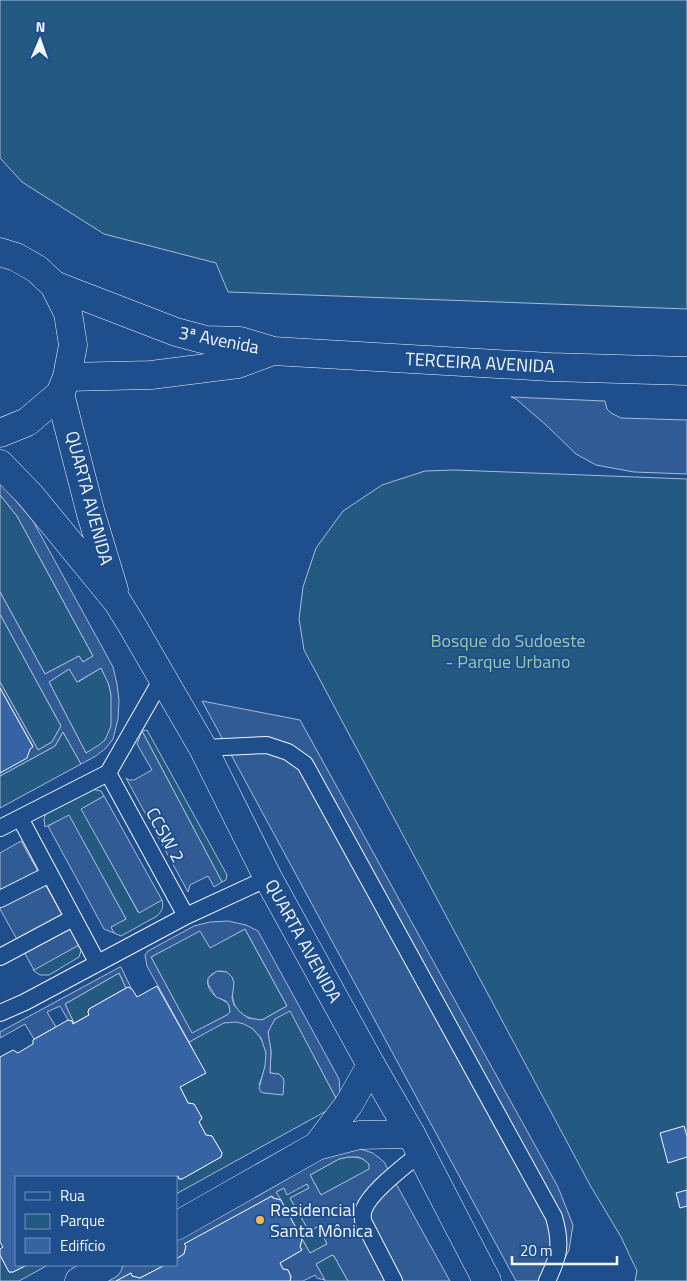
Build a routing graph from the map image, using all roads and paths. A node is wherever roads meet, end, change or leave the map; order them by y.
1 (0, 252) edge
2 (54, 285) junction
3 (273, 351) junction
4 (687, 371) edge
5 (64, 386) junction
6 (0, 433) edge
7 (0, 464) edge
8 (117, 601) junction
9 (163, 677) junction
10 (203, 748) junction
11 (108, 773) junction
12 (20, 818) junction
13 (0, 828) edge
14 (50, 874) junction
15 (268, 878) junction
16 (0, 899) edge
17 (186, 916) junction
18 (73, 918) junction
19 (0, 958) edge
20 (97, 962) junction
21 (0, 1013) edge
22 (371, 1066) junction
23 (415, 1144) junction
24 (317, 1146) junction
25 (178, 1225) edge
26 (106, 1266) edge
27 (79, 1281) edge
28 (394, 1281) edge
29 (486, 1281) edge
30 (546, 1281) edge

1 - 2 main road
2 - 3 main road, 3ª Avenida
2 - 5 main road
3 - 4 main road, TERCEIRA AVENIDA
3 - 5 main road, 3ª Avenida
5 - 6 main road
5 - 8 main road, QUARTA AVENIDA
7 - 8 main road, QUARTA AVENIDA
8 - 9 main road, QUARTA AVENIDA
9 - 10 main road, QUARTA AVENIDA
9 - 11 lane
10 - 15 main road, QUARTA AVENIDA
10 - 30 lane
11 - 12 lane
11 - 17 lane, CCSW 2
12 - 13 lane
12 - 14 lane
14 - 16 lane
14 - 18 lane
15 - 17 lane
15 - 22 main road, QUARTA AVENIDA
17 - 20 lane
18 - 19 lane
18 - 20 lane
20 - 21 lane
22 - 23 main road, QUARTA AVENIDA
22 - 24 main road
23 - 24 main road
23 - 28 lane
23 - 29 main road, QUARTA AVENIDA
24 - 25 main road
26 - 27 main road

